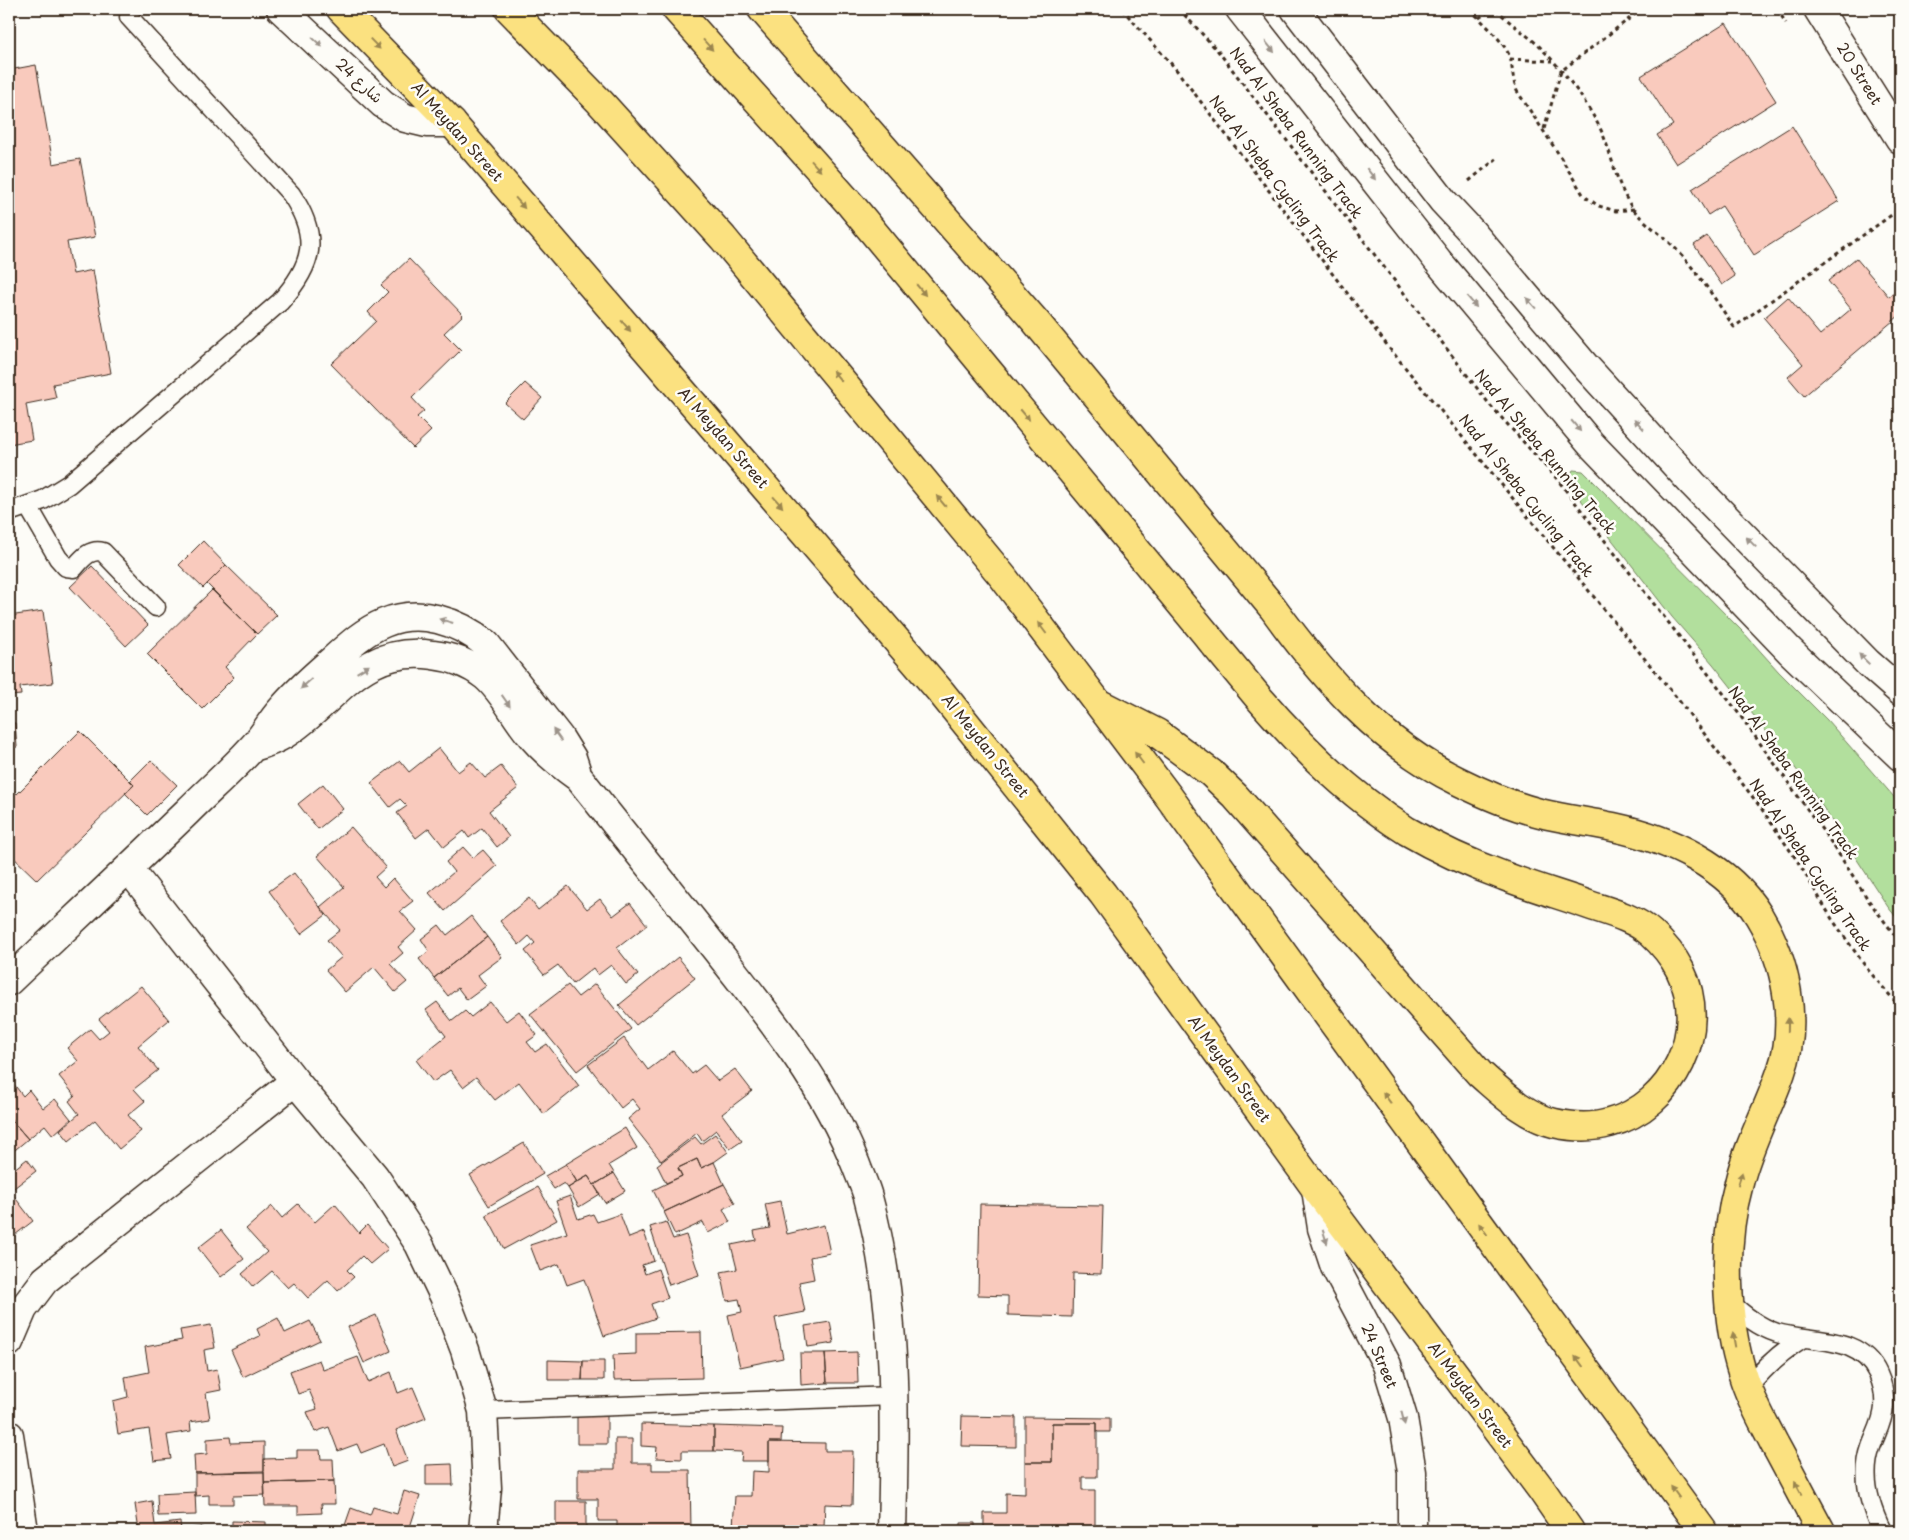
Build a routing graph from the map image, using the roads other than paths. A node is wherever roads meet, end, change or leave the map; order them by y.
1 (281, 9) edge
2 (342, 9) edge
3 (509, 9) edge
4 (676, 9) edge
5 (762, 9) edge
6 (1240, 9) edge
7 (1295, 9) edge
8 (1818, 9) edge
9 (129, 17) dead end
10 (452, 123) junction
11 (1900, 139) edge
12 (28, 506) junction
13 (9, 512) edge
14 (156, 608) dead end
15 (1900, 691) edge
16 (1098, 703) junction
17 (253, 747) junction
18 (1900, 756) edge
19 (580, 778) junction
20 (129, 869) junction
21 (9, 982) edge
22 (295, 1081) junction
23 (1316, 1189) junction
24 (1729, 1302) junction
25 (1803, 1338) junction
26 (9, 1342) edge
27 (1748, 1388) junction
28 (894, 1396) junction
29 (483, 1411) junction
30 (9, 1435) edge
31 (24, 1531) edge
32 (483, 1531) edge
33 (892, 1531) edge
34 (1412, 1531) edge
35 (1570, 1531) edge
36 (1703, 1531) edge
37 (1821, 1531) edge
38 (1882, 1531) edge

1 -> 10 street, شارع 24
2 -> 10 main road, Al Meydan Street
16 -> 3 main road
4 -> 16 main road
24 -> 5 main road
6 -> 18 street
15 -> 7 street
8 - 11 street, 20 Street
9 - 12 lane
10 -> 23 main road, Al Meydan Street
12 - 13 lane
12 - 14 lane
36 -> 16 main road
17 -> 19 street
19 -> 17 street
17 - 20 street
19 - 28 street
20 - 21 street
20 - 22 street
22 - 26 street
22 - 29 street
23 -> 34 street, 24 Street
23 - 35 main road, Al Meydan Street
24 - 25 lane
27 -> 24 main road
25 - 27 lane
25 - 38 lane
37 -> 27 main road
28 - 29 lane
28 - 33 street
29 - 32 street
30 - 31 street

